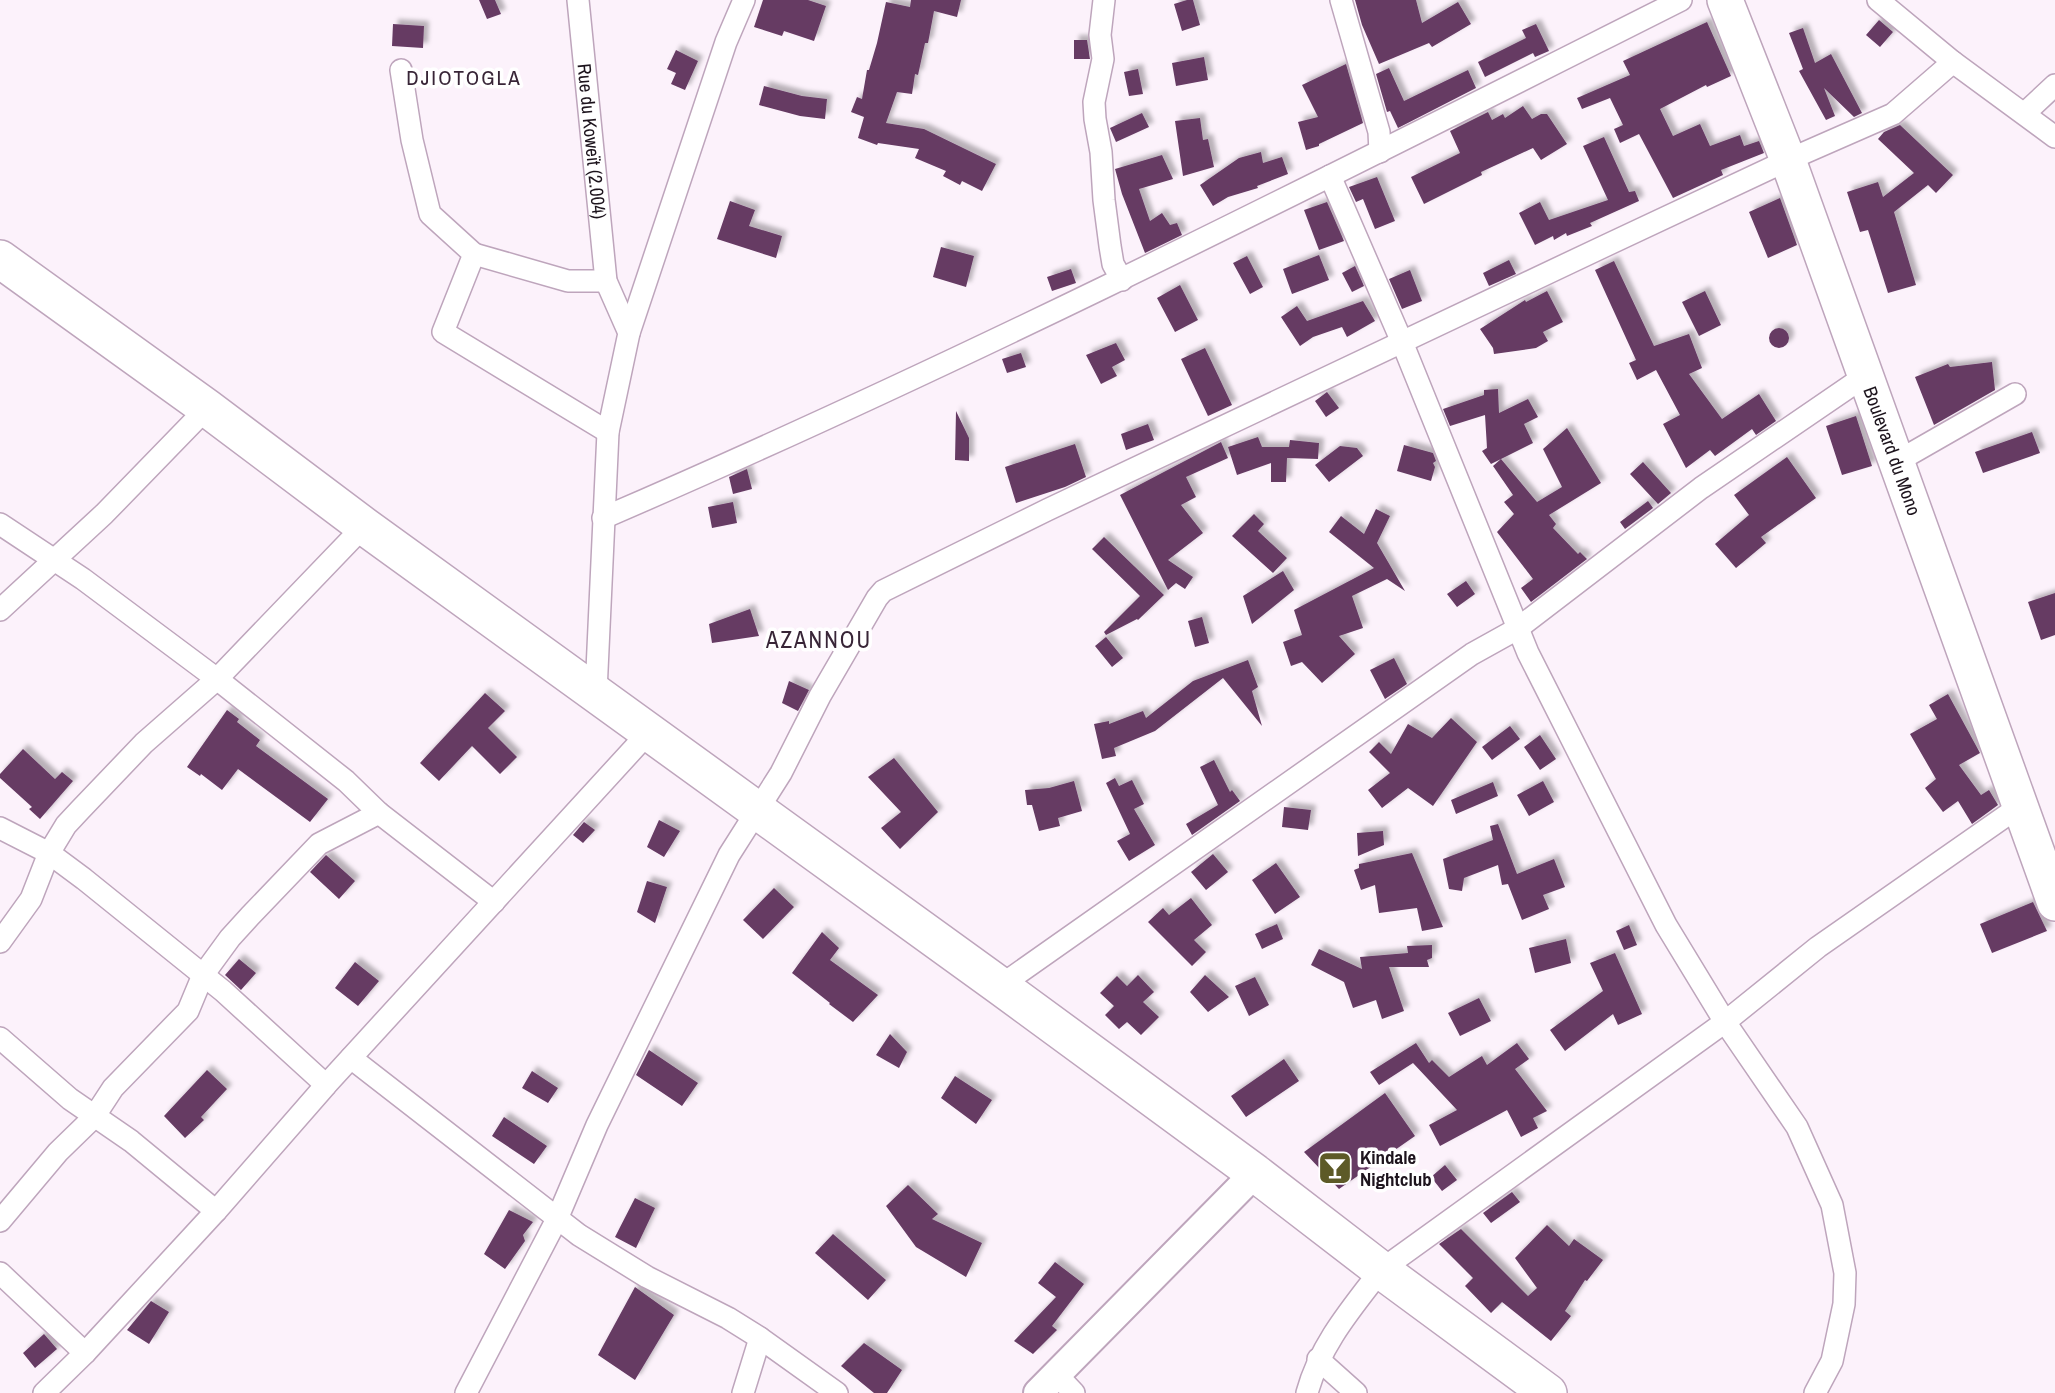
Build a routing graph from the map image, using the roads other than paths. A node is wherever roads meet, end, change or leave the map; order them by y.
1 (578, 0) edge
2 (744, 0) edge
3 (1104, 0) edge
4 (1341, 0) edge
5 (1681, 0) edge
6 (1725, 0) edge
7 (1744, 0) edge
8 (1878, 0) edge
9 (1953, 62) junction
10 (401, 70) dead end
11 (2055, 85) edge
12 (2025, 113) junction
13 (2055, 137) edge
14 (1380, 152) junction
15 (1794, 157) junction
16 (1330, 176) junction
17 (474, 254) junction
18 (0, 259) edge
19 (1122, 280) junction
20 (606, 281) junction
21 (629, 333) junction
22 (1402, 342) junction
23 (1865, 376) junction
24 (2015, 394) dead end
25 (207, 408) junction
26 (608, 432) junction
27 (1903, 456) junction
28 (603, 517) junction
29 (0, 524) edge
30 (364, 526) junction
31 (54, 560) junction
32 (0, 610) edge
33 (1517, 629) junction
34 (217, 679) junction
35 (596, 692) junction
36 (649, 732) junction
37 (2020, 806) junction
38 (757, 811) junction
39 (379, 813) junction
40 (0, 828) edge
41 (49, 853) junction
42 (2055, 853) edge
43 (494, 902) junction
44 (2055, 902) edge
45 (0, 942) edge
46 (203, 975) junction
47 (1000, 986) junction
48 (1725, 1022) junction
49 (0, 1038) edge
50 (351, 1058) junction
51 (326, 1086) junction
52 (94, 1117) junction
53 (1255, 1173) junction
54 (216, 1211) junction
55 (556, 1219) junction
56 (0, 1221) edge
57 (1381, 1270) junction
58 (0, 1273) edge
59 (760, 1338) junction
60 (85, 1353) junction
61 (1318, 1359) junction
62 (1056, 1387) edge
63 (44, 1393) edge
64 (466, 1393) edge
65 (743, 1393) edge
66 (837, 1393) edge
67 (1307, 1393) edge
68 (1356, 1393) edge
69 (1548, 1393) edge
70 (1815, 1393) edge

1 - 20 street, Rue du Koweït (2.004)
2 - 21 street
3 - 19 street
4 - 14 street
5 - 14 street
6 - 15 main road, Boulevard du Mono
7 - 15 main road, Boulevard du Mono
8 - 9 street
9 - 12 street
9 - 15 street
10 - 17 street
11 - 12 street
12 - 13 street
14 - 16 street
15 - 22 street
15 - 23 main road, Boulevard du Mono
15 - 27 main road, Boulevard du Mono
16 - 19 street
16 - 22 street
17 - 20 street
17 - 26 street
18 - 25 highway
19 - 28 street
20 - 21 street, Rue du Koweït (2.004)
21 - 26 street
22 - 33 street
22 - 38 street
23 - 27 main road, Boulevard du Mono
23 - 33 street
24 - 27 street
25 - 30 highway
25 - 31 street
26 - 28 street
27 - 37 main road, Boulevard du Mono
27 - 42 main road, Boulevard du Mono
28 - 35 street
29 - 31 street
30 - 34 street
30 - 35 highway
31 - 32 street
31 - 34 street
33 - 47 street
33 - 48 street
34 - 39 street
34 - 41 street
35 - 36 highway
36 - 38 highway
36 - 43 street
37 - 44 main road, Boulevard du Mono
37 - 48 street
38 - 47 highway
38 - 55 street
39 - 43 street
39 - 46 street
40 - 41 street
41 - 45 street
41 - 46 street
43 - 50 street
46 - 51 street
46 - 52 street
47 - 53 highway
48 - 57 street
48 - 70 street
49 - 52 street
50 - 51 street
50 - 55 street
51 - 54 street
52 - 54 street
52 - 56 street
53 - 57 highway
53 - 62 street
54 - 60 street
55 - 59 street
55 - 64 street
57 - 61 street
57 - 69 highway
58 - 60 street
59 - 65 street
59 - 66 street
60 - 63 street
61 - 67 street
61 - 68 street

